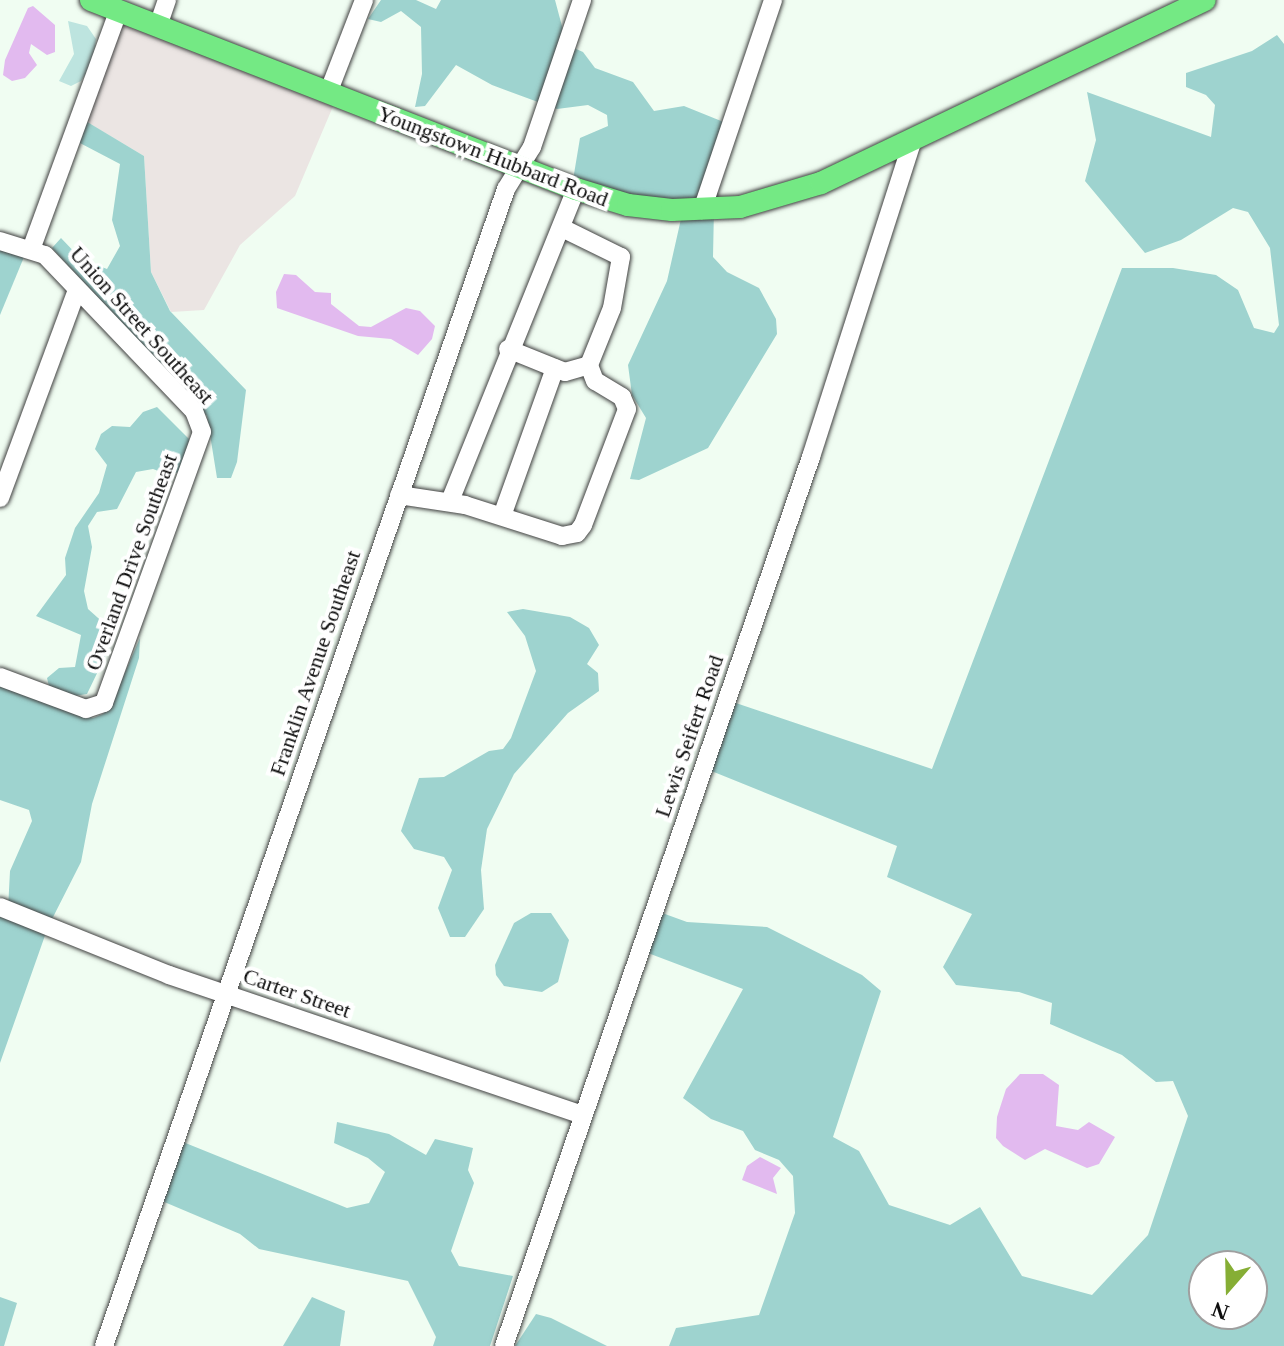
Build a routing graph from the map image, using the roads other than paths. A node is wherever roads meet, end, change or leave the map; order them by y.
1 (91, 0) edge
2 (167, 0) edge
3 (364, 0) edge
4 (582, 0) edge
5 (773, 0) edge
6 (1205, 0) edge
7 (118, 12) junction
8 (158, 26) junction
9 (328, 93) junction
10 (913, 140) junction
11 (520, 169) junction
12 (576, 189) junction
13 (702, 210) junction
14 (562, 228) junction
15 (0, 241) edge
16 (32, 247) junction
17 (77, 290) junction
18 (508, 349) junction
19 (589, 365) junction
20 (555, 368) junction
21 (202, 429) joint
22 (399, 495) junction
23 (0, 498) edge
24 (450, 501) junction
25 (502, 516) junction
26 (0, 677) edge
27 (0, 907) edge
28 (227, 994) junction
29 (583, 1115) junction
30 (104, 1346) edge
31 (504, 1346) edge

1 - 7 main road, Youngstown Hubbard Road
2 - 8 street
3 - 9 street
4 - 11 street, Franklin Avenue Southeast
5 - 13 street
6 - 10 main road, Youngstown Hubbard Road
7 - 8 main road, Youngstown Hubbard Road
7 - 16 street
8 - 9 main road, Youngstown Hubbard Road
9 - 11 main road, Youngstown Hubbard Road
10 - 13 main road, Youngstown Hubbard Road
10 - 29 street, Lewis Seifert Road
11 - 12 main road, Youngstown Hubbard Road
11 - 22 street, Franklin Avenue Southeast
12 - 13 main road, Youngstown Hubbard Road
12 - 14 street
14 - 18 street
14 - 19 street
15 - 16 street
16 - 17 street, Union Street Southeast
17 - 21 street, Union Street Southeast
17 - 23 street
18 - 20 street
18 - 24 street
19 - 20 street
19 - 25 street
20 - 25 street
21 - 26 street, Overland Drive Southeast
22 - 24 street
22 - 28 street, Franklin Avenue Southeast
24 - 25 street
27 - 28 street, Carter Street
28 - 29 street, Carter Street
28 - 30 street, Franklin Avenue Southeast
29 - 31 street, Lewis Seifert Road

